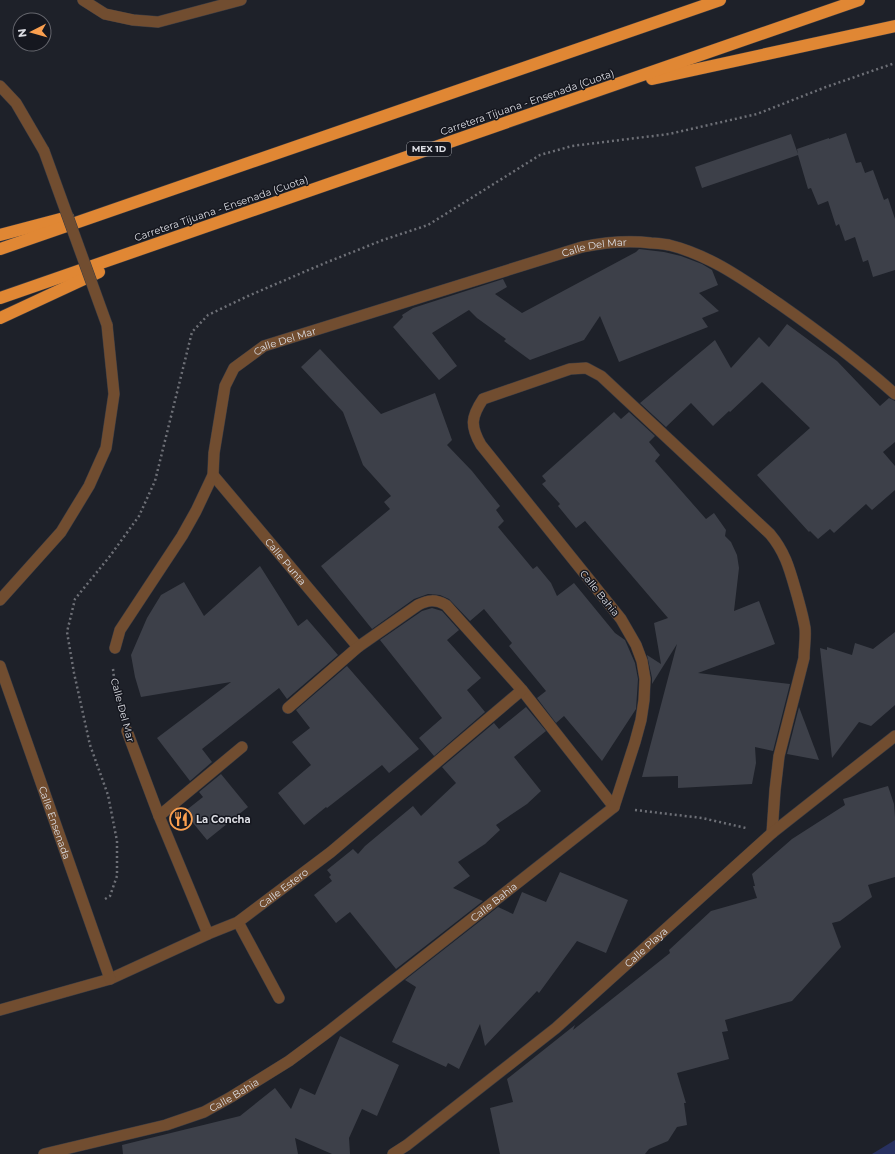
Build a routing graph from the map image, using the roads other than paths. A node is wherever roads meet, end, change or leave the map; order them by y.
1 (83, 0) edge
2 (241, 0) edge
3 (720, 0) edge
4 (858, 0) edge
5 (895, 26) edge
6 (0, 86) edge
7 (602, 89) junction
8 (148, 196) junction
9 (0, 235) edge
10 (169, 239) junction
11 (0, 249) edge
12 (0, 298) edge
13 (0, 318) edge
14 (895, 394) edge
15 (213, 475) junction
16 (0, 600) edge
17 (358, 647) junction
18 (115, 648) road end
19 (0, 666) edge
20 (522, 690) junction
21 (288, 708) dead end
22 (127, 731) road end
23 (895, 736) edge
24 (242, 747) dead end
25 (614, 807) junction
26 (159, 816) junction
27 (772, 833) junction
28 (238, 922) junction
29 (208, 934) junction
30 (110, 979) junction
31 (279, 998) dead end
32 (0, 1010) edge
33 (44, 1154) edge
34 (393, 1154) edge

1 - 2 street
3 - 8 highway
4 - 7 highway, Carretera Tijuana - Ensenada (Cuota) / MEX 1D
5 - 7 highway
6 - 16 street, bridge
7 - 10 highway, Carretera Tijuana - Ensenada (Cuota) / MEX 1D
8 - 9 highway
8 - 11 highway
10 - 12 highway, Carretera Tijuana - Ensenada (Cuota) / MEX 1D
10 - 13 highway
14 - 15 street, Calle Del Mar
15 - 17 street, Calle Punta
15 - 18 street, Calle Del Mar
17 - 20 street
17 - 21 street
19 - 30 street, Calle Ensenada
20 - 25 street
20 - 28 street, Calle Estero
22 - 26 street, Calle Del Mar
23 - 27 street, Calle Playa
24 - 26 street
25 - 27 street, Calle Bahia
25 - 33 street, Calle Bahia
26 - 29 street, Calle Del Mar
27 - 34 street, Calle Playa
28 - 29 street, Calle Estero
28 - 31 street
29 - 30 street, Calle Estero
30 - 32 street, Calle Estero

